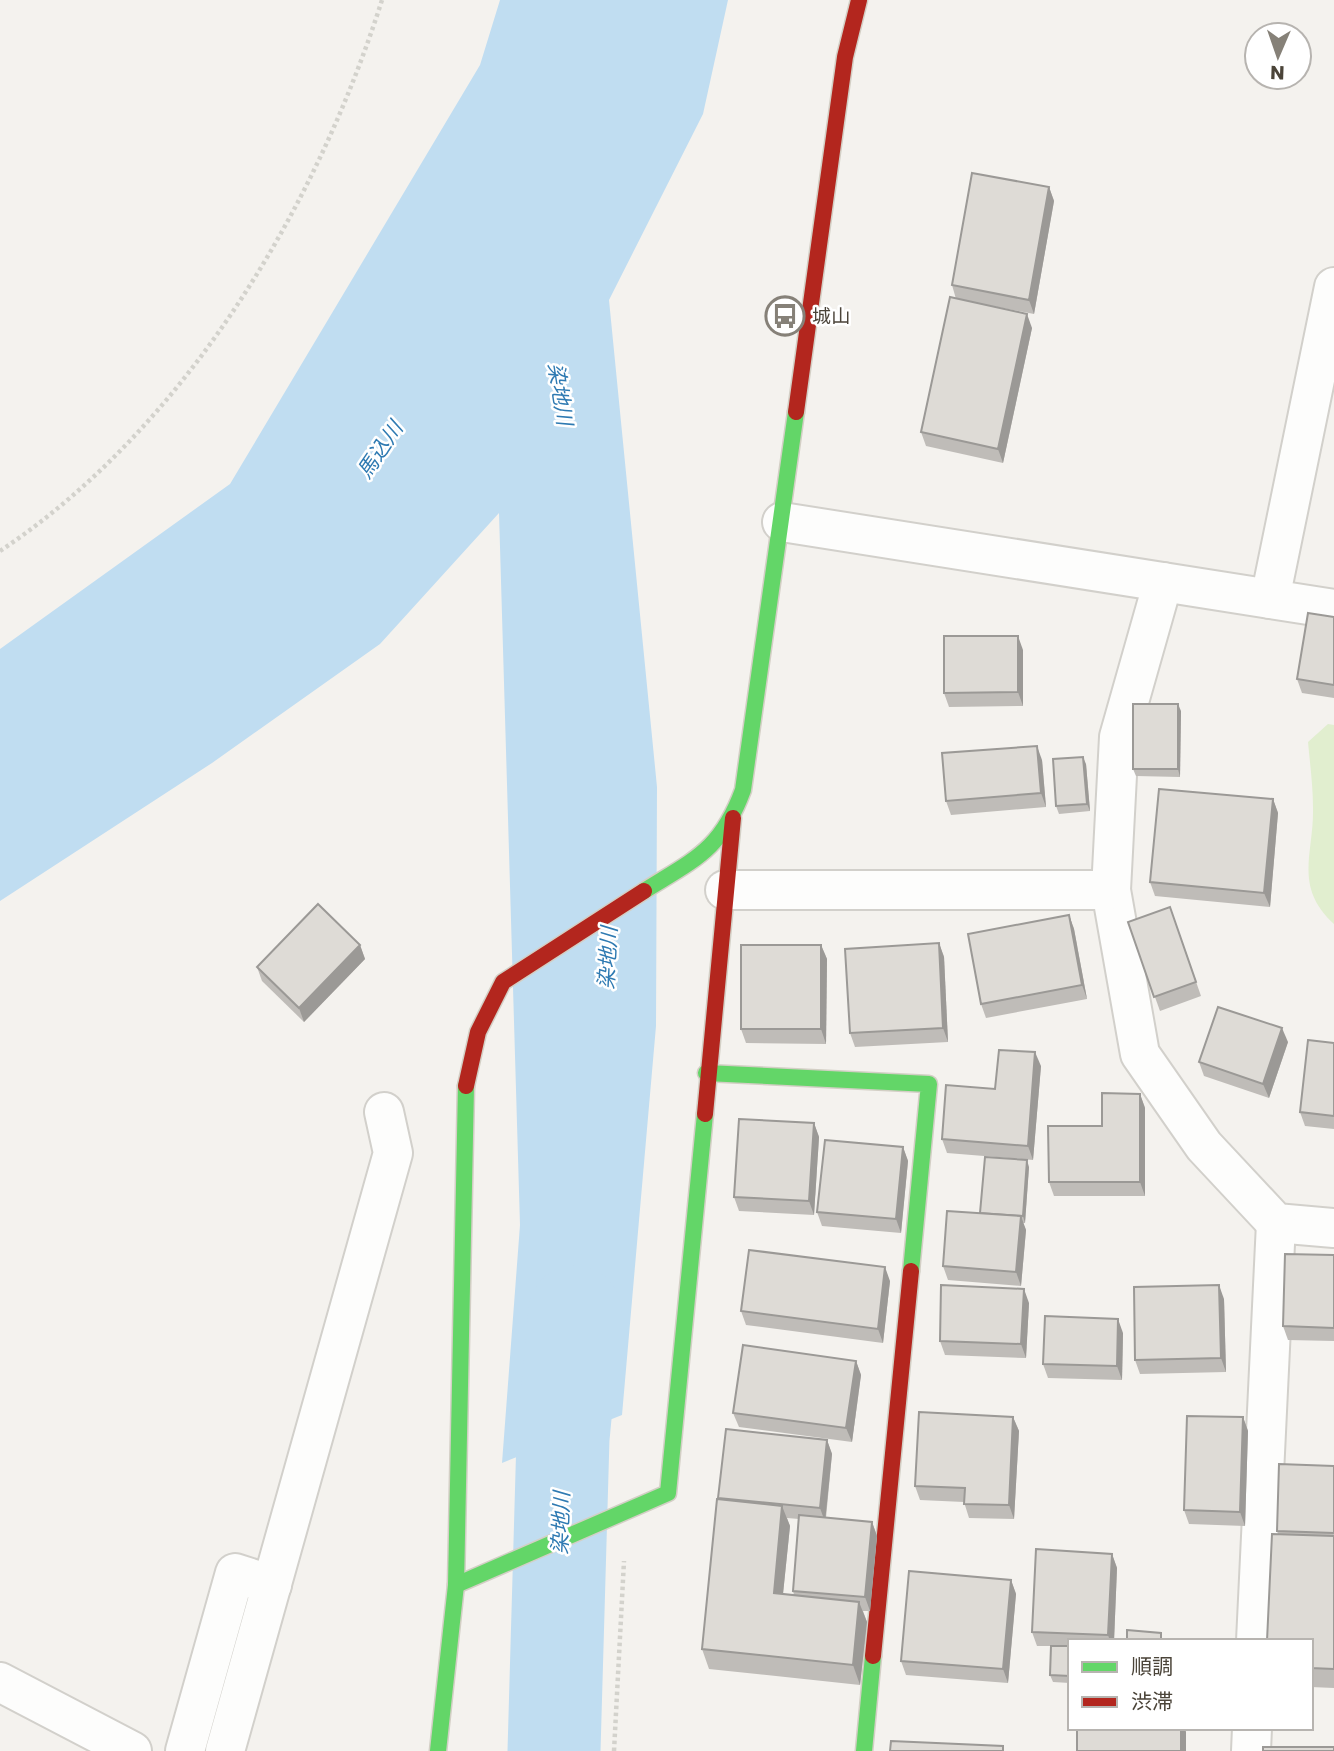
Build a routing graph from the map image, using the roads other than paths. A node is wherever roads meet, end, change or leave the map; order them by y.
1 (859, 0) edge
2 (1334, 287) edge
3 (782, 522) junction
4 (1163, 582) junction
5 (1270, 599) junction
6 (1334, 609) edge
7 (733, 818) junction
8 (725, 890) junction
9 (1111, 890) junction
10 (706, 1073) junction
11 (384, 1112) dead end
12 (1276, 1223) junction
13 (1334, 1228) edge
14 (272, 1585) junction
15 (456, 1585) junction
16 (1256, 1639) edge
17 (0, 1682) edge
18 (1252, 1730) edge
19 (132, 1751) edge
20 (185, 1751) edge
21 (225, 1751) edge
22 (438, 1751) edge
23 (864, 1751) edge
24 (1251, 1751) edge

1 - 3 street
2 - 5 street
3 - 4 street
3 - 7 street
4 - 5 street
4 - 9 street
5 - 6 street
7 - 8 street
7 - 15 street
8 - 9 street
8 - 10 street
9 - 12 street
10 - 15 street
10 - 23 street
11 - 14 street
12 - 13 street
12 - 16 street
14 - 20 street
14 - 21 street
15 - 22 street
17 - 19 street
18 - 24 street

